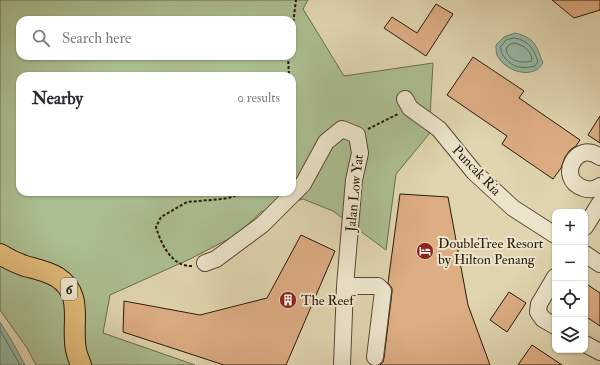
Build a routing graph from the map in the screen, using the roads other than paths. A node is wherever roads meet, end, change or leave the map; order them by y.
1 (408, 103) road end
2 (600, 156) edge
3 (600, 186) edge
4 (296, 191) edge
5 (291, 196) edge
6 (600, 203) edge
7 (588, 222) edge
8 (552, 233) edge
9 (0, 254) edge
10 (588, 256) edge
11 (0, 262) edge
12 (205, 263) road end
13 (600, 264) edge
14 (553, 281) edge
15 (345, 286) junction
16 (552, 324) edge
17 (588, 346) edge
18 (600, 352) edge
19 (375, 357) dead end
20 (74, 365) edge
21 (81, 365) edge
22 (342, 365) edge

1 - 8 street, Puncak Ria
2 - 3 street
4 - 15 street, Jalan Low Yat
5 - 12 street, Jalan Low Yat
6 - 7 street
9 - 21 main road, 6
10 - 13 street
11 - 20 main road, 6
14 - 16 street
15 - 19 street
15 - 22 street, Jalan Low Yat
17 - 18 street

